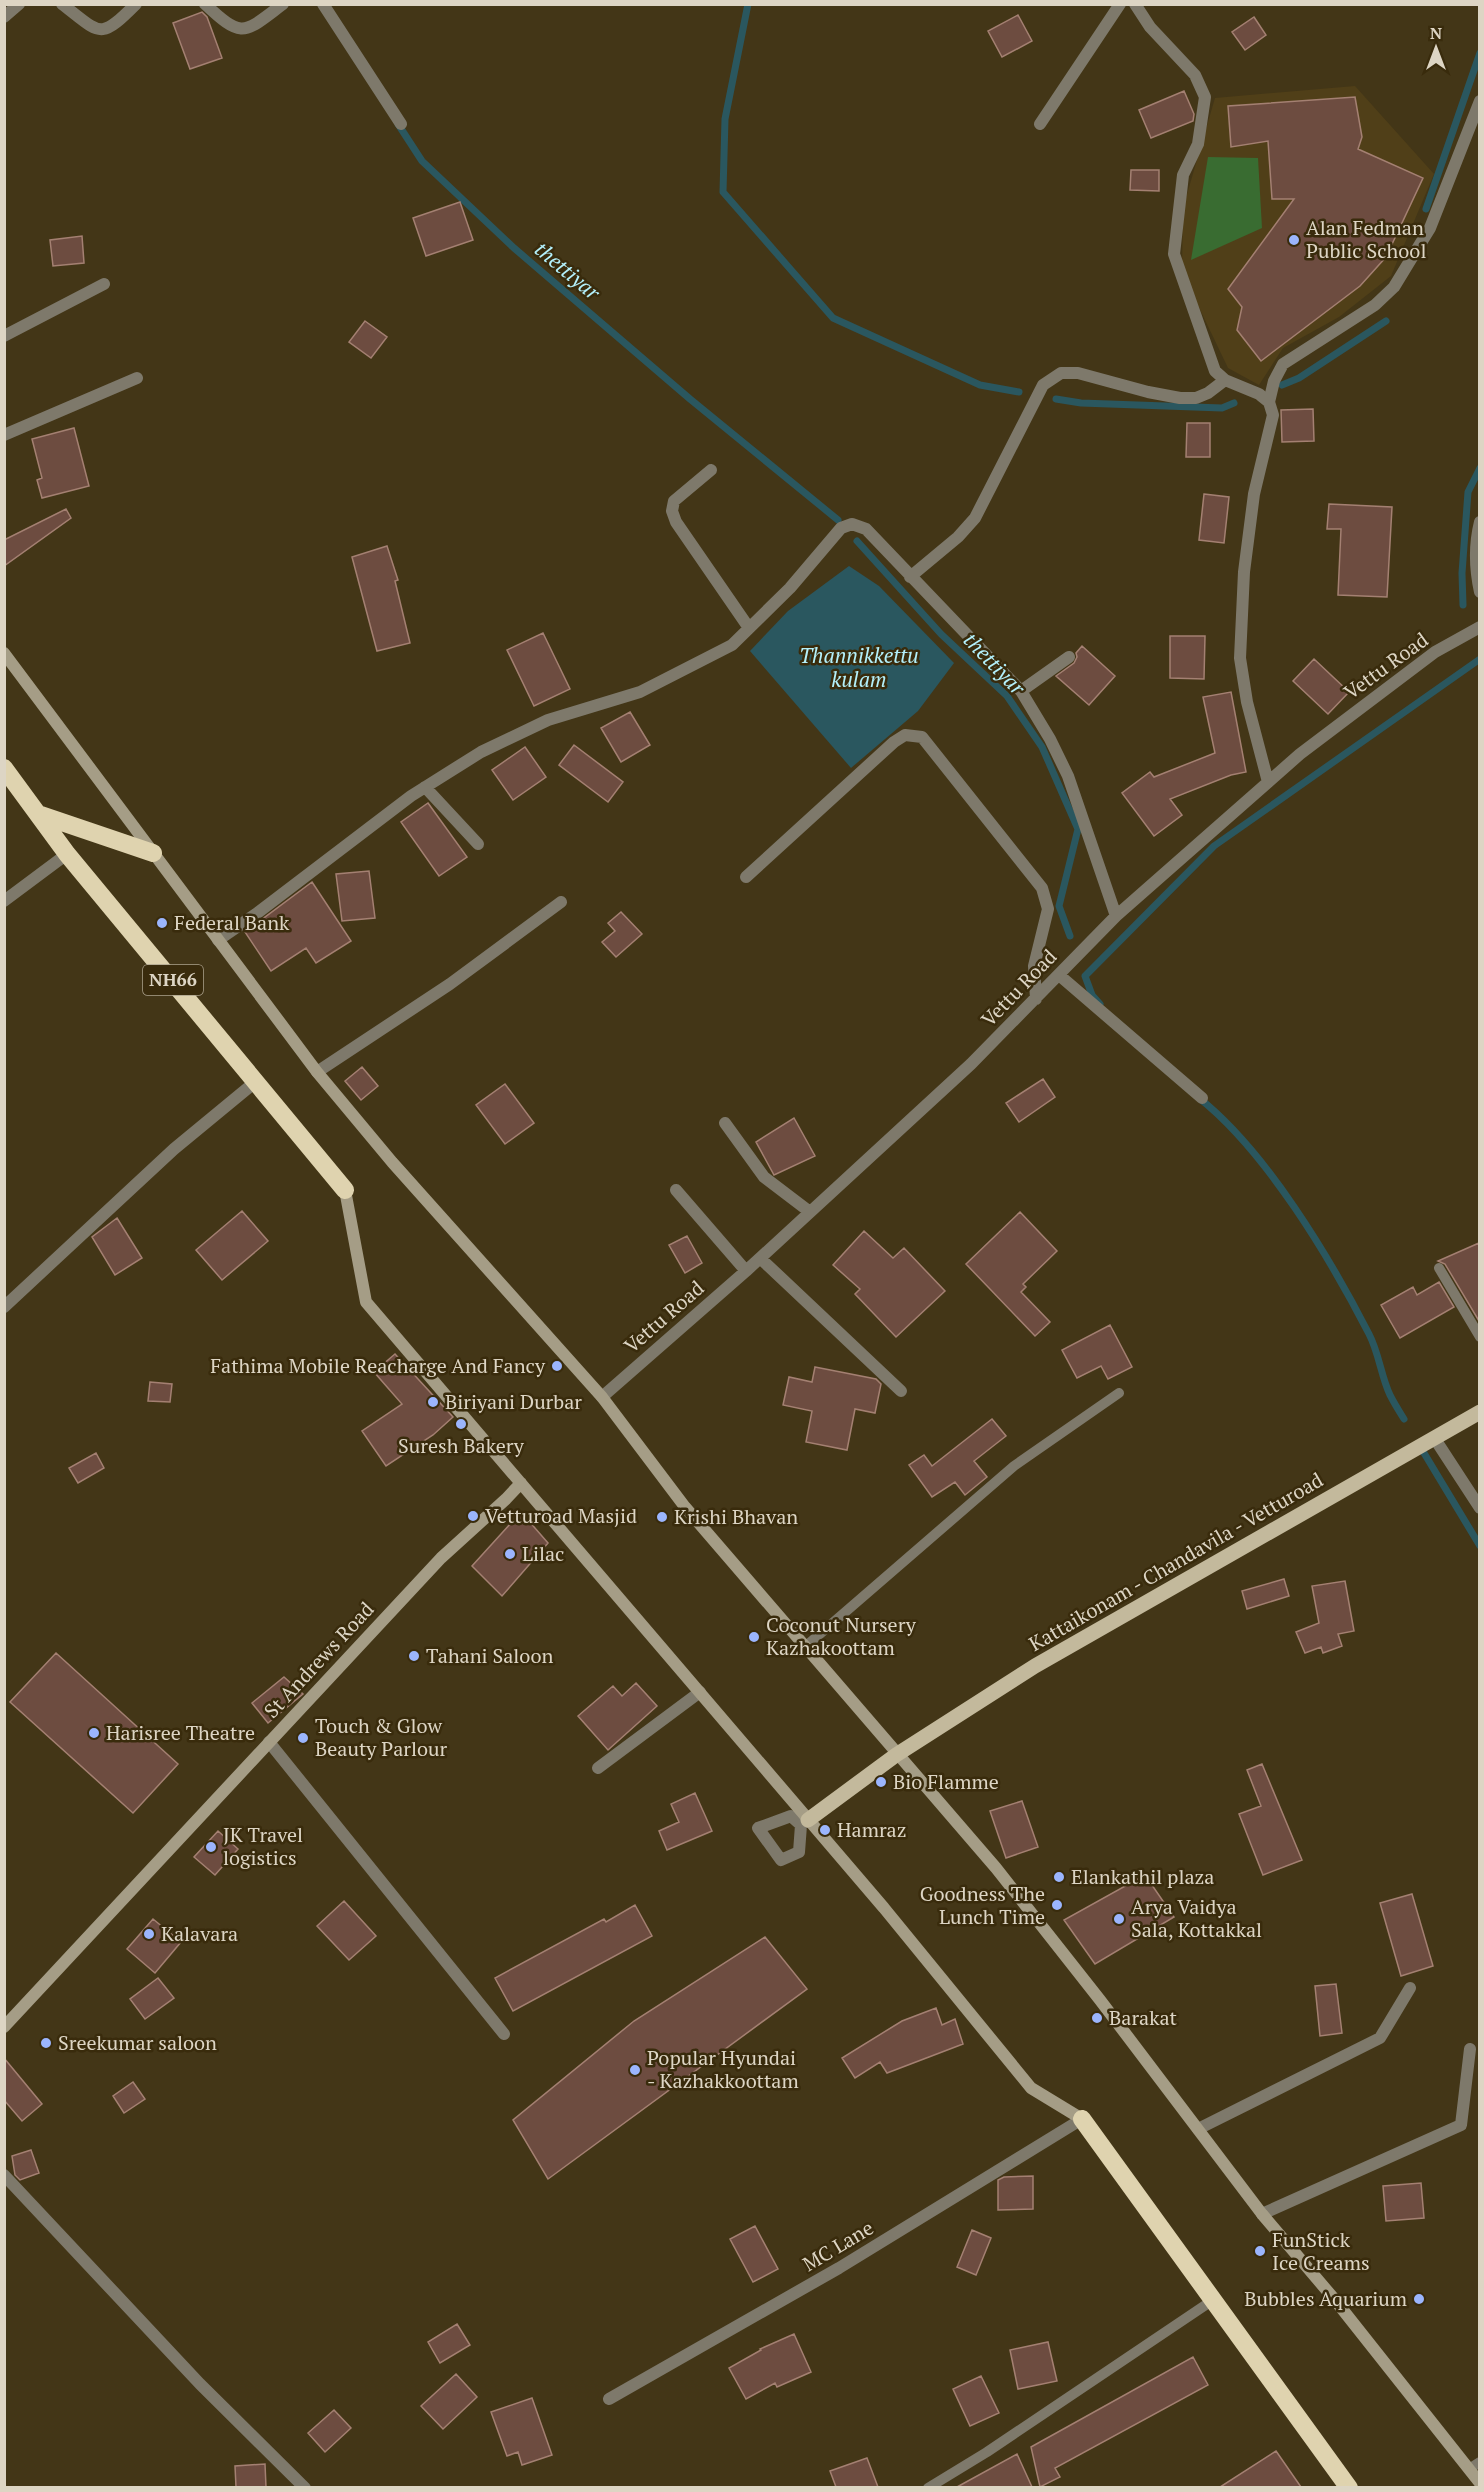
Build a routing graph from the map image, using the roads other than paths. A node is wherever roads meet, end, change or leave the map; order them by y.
1 (19, 4) edge
2 (62, 4) edge
3 (136, 4) edge
4 (205, 4) edge
5 (283, 4) edge
6 (323, 4) edge
7 (1120, 4) edge
8 (1135, 4) edge
9 (4, 17) edge
10 (1479, 101) edge
11 (401, 124) dead end
12 (1040, 124) dead end
13 (104, 284) dead end
14 (4, 336) edge
15 (137, 378) dead end
16 (1225, 380) junction
17 (1269, 402) junction
18 (4, 435) edge
19 (711, 470) dead end
20 (1479, 522) edge
21 (910, 577) junction
22 (1479, 592) edge
23 (1479, 627) edge
24 (749, 628) junction
25 (4, 653) edge
26 (1069, 657) dead end
27 (1021, 691) junction
28 (4, 768) edge
29 (1268, 782) junction
30 (425, 787) junction
31 (38, 814) junction
32 (478, 844) dead end
33 (153, 853) junction
34 (67, 854) junction
35 (746, 877) dead end
36 (4, 901) edge
37 (561, 902) dead end
38 (1116, 916) junction
39 (218, 939) junction
40 (1059, 975) junction
41 (1036, 999) junction
42 (317, 1072) junction
43 (254, 1083) junction
44 (1202, 1098) dead end
45 (725, 1123) dead end
46 (345, 1190) joint
47 (676, 1190) dead end
48 (810, 1212) junction
49 (760, 1258) junction
50 (1439, 1268) dead end
51 (746, 1271) junction
52 (4, 1307) edge
53 (1479, 1337) edge
54 (901, 1391) dead end
55 (1119, 1393) dead end
56 (602, 1397) junction
57 (1479, 1412) edge
58 (1435, 1439) junction
59 (521, 1483) junction
60 (1479, 1508) edge
61 (807, 1646) junction
62 (700, 1692) junction
63 (269, 1742) junction
64 (896, 1755) junction
65 (598, 1768) dead end
66 (805, 1822) junction
67 (1410, 1988) dead end
68 (4, 2027) edge
69 (504, 2034) dead end
70 (1470, 2049) dead end
71 (1082, 2119) junction
72 (1198, 2129) junction
73 (4, 2175) edge
74 (1262, 2214) junction
75 (1213, 2300) junction
76 (609, 2399) dead end
77 (1474, 2466) edge
78 (1479, 2483) edge
79 (297, 2485) edge
80 (928, 2487) edge
81 (1349, 2487) edge

1 - 9 street
2 - 3 street
4 - 5 street
6 - 11 street
7 - 12 street
8 - 16 street
10 - 17 street
13 - 14 street
15 - 18 street
16 - 17 street
16 - 21 street
17 - 29 street
19 - 24 street
20 - 22 street
21 - 24 street
21 - 27 street
23 - 29 street, Vettu Road
24 - 30 street
25 - 33 street
26 - 27 street
27 - 38 street
28 - 31 highway, NH66
29 - 38 street, Vettu Road
30 - 32 street
30 - 39 street
31 - 33 highway
31 - 34 highway, NH66
33 - 39 street
34 - 36 street
34 - 43 highway, NH66
35 - 41 street
37 - 42 street
38 - 40 street, Vettu Road
39 - 42 street
40 - 41 street, Vettu Road
40 - 44 street
41 - 48 street, Vettu Road
42 - 56 street
43 - 46 highway, NH66
43 - 52 street
45 - 48 street
46 - 59 street
47 - 51 street
48 - 49 street, Vettu Road
49 - 51 street, Vettu Road
49 - 54 street
50 - 53 lane
51 - 56 street, Vettu Road
55 - 61 lane
56 - 61 street
57 - 58 main road, Kattaikonam - Chandavila - Vetturoad
58 - 60 street
58 - 64 main road, Kattaikonam - Chandavila - Vetturoad
59 - 62 street
59 - 63 street, St Andrews Road
61 - 64 street
62 - 65 street
62 - 66 street
63 - 68 street, St Andrews Road
63 - 69 street
64 - 66 main road, Kattaikonam - Chandavila - Vetturoad
64 - 72 street
66 - 71 street
67 - 72 street
70 - 74 street
71 - 75 highway
71 - 76 street, MC Lane
72 - 74 street
73 - 79 street
74 - 77 street
75 - 80 lane
75 - 81 highway
77 - 78 street

